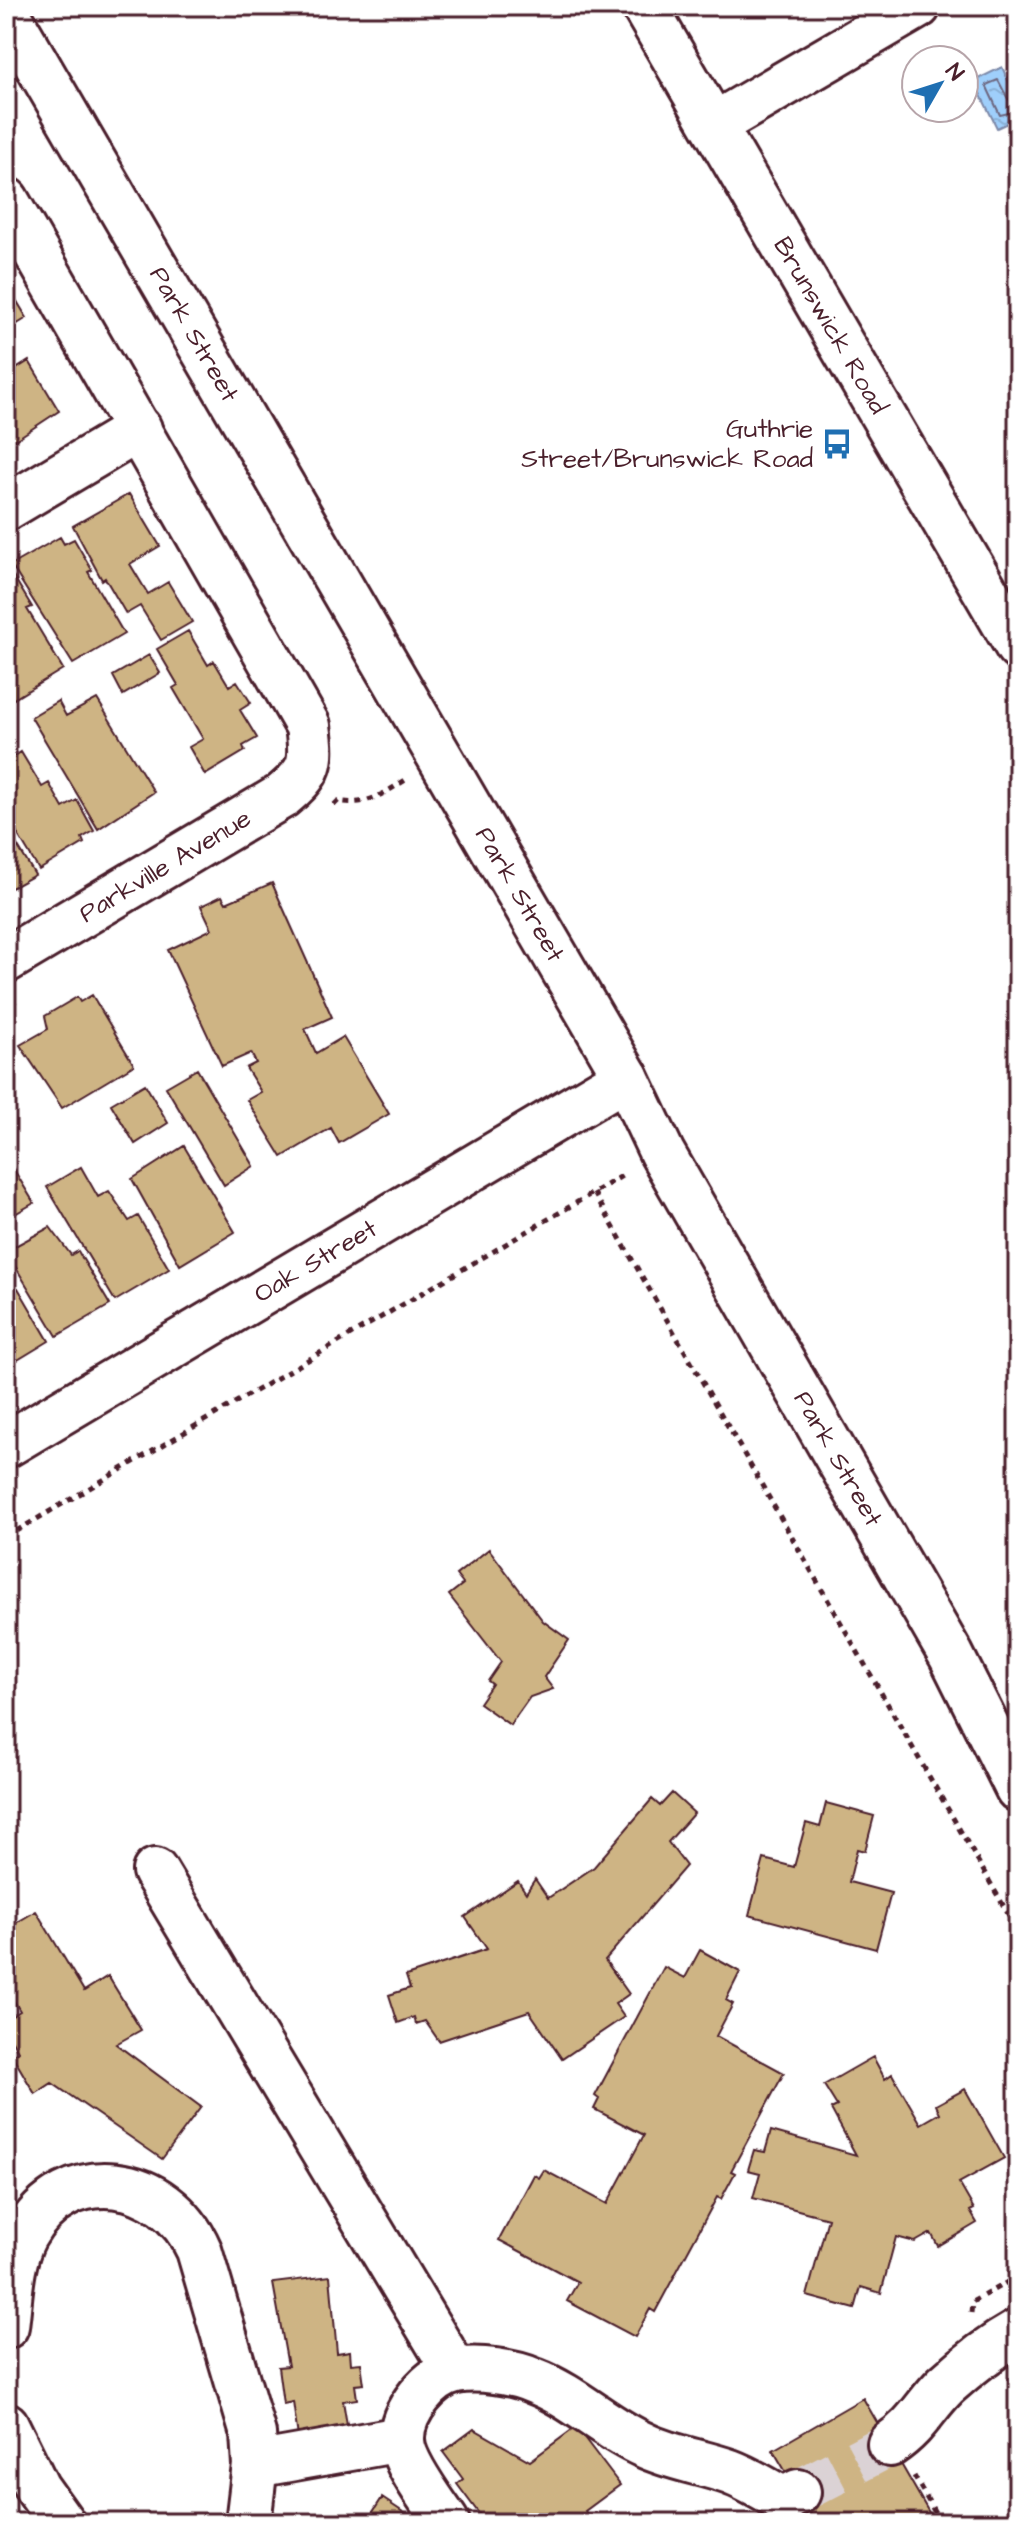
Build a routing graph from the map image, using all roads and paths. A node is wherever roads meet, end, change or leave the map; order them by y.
1 (644, 6) edge
2 (918, 6) edge
3 (6, 11) edge
4 (714, 125) junction
5 (6, 200) edge
6 (139, 429) junction
7 (6, 508) edge
8 (1007, 603) edge
9 (1018, 647) edge
10 (6, 960) edge
11 (626, 1077) junction
12 (6, 1445) edge
13 (6, 1537) edge
14 (1018, 1789) edge
15 (155, 1871) dead end
16 (1018, 1931) edge
17 (6, 2326) edge
18 (1018, 2332) edge
19 (455, 2371) junction
20 (6, 2425) edge
21 (401, 2439) junction
22 (890, 2444) tunnel mouth
23 (255, 2465) junction
24 (790, 2505) edge
25 (62, 2523) edge
26 (248, 2523) edge
27 (447, 2523) edge

1 - 4 street, Brunswick Road
2 - 4 street
3 - 11 street, Park Street
4 - 8 street, Brunswick Road
5 - 6 street
6 - 7 street
6 - 10 street, Parkville Avenue
8 - 9 street, Brunswick Road
11 - 12 street, Oak Street
11 - 14 street, Park Street
13 - 16 path
15 - 19 street
17 - 23 street
18 - 22 street
19 - 21 street
19 - 24 street
20 - 25 street
21 - 23 street
21 - 27 street
23 - 26 street

